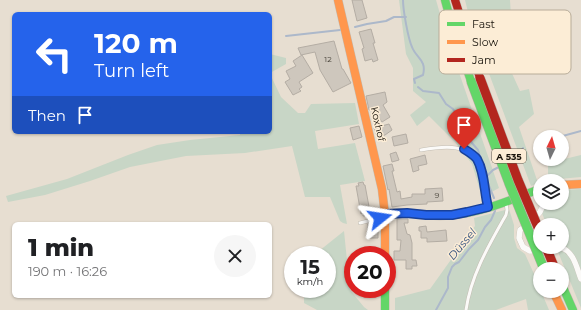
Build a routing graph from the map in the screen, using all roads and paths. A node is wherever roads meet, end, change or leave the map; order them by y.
1 (338, 0) edge
2 (445, 0) edge
3 (455, 0) edge
4 (448, 10) edge
5 (458, 10) edge
6 (469, 74) edge
7 (479, 74) edge
8 (420, 150) dead end
9 (581, 184) edge
10 (569, 185) edge
11 (533, 191) edge
12 (506, 201) junction
13 (488, 207) junction
14 (541, 210) edge
15 (385, 215) junction
16 (534, 218) edge
17 (360, 223) dead end
18 (385, 246) edge
19 (541, 262) edge
20 (581, 279) edge
21 (385, 298) edge
22 (557, 298) edge
23 (568, 298) edge
24 (385, 310) edge
25 (466, 310) edge
26 (562, 310) edge
27 (573, 310) edge

1 - 15 main road, Koxhof
2 - 4 main road, A 535, bridge
3 - 5 main road, A 535, bridge
6 - 19 main road, A 535, bridge
7 - 16 main road, A 535, bridge
8 - 13 lane
9 - 10 main road
11 - 12 main road
12 - 13 main road
12 - 25 lane
13 - 15 main road
14 - 20 street
15 - 17 lane
15 - 18 main road, Koxhof
21 - 24 main road
22 - 26 main road
23 - 27 main road

